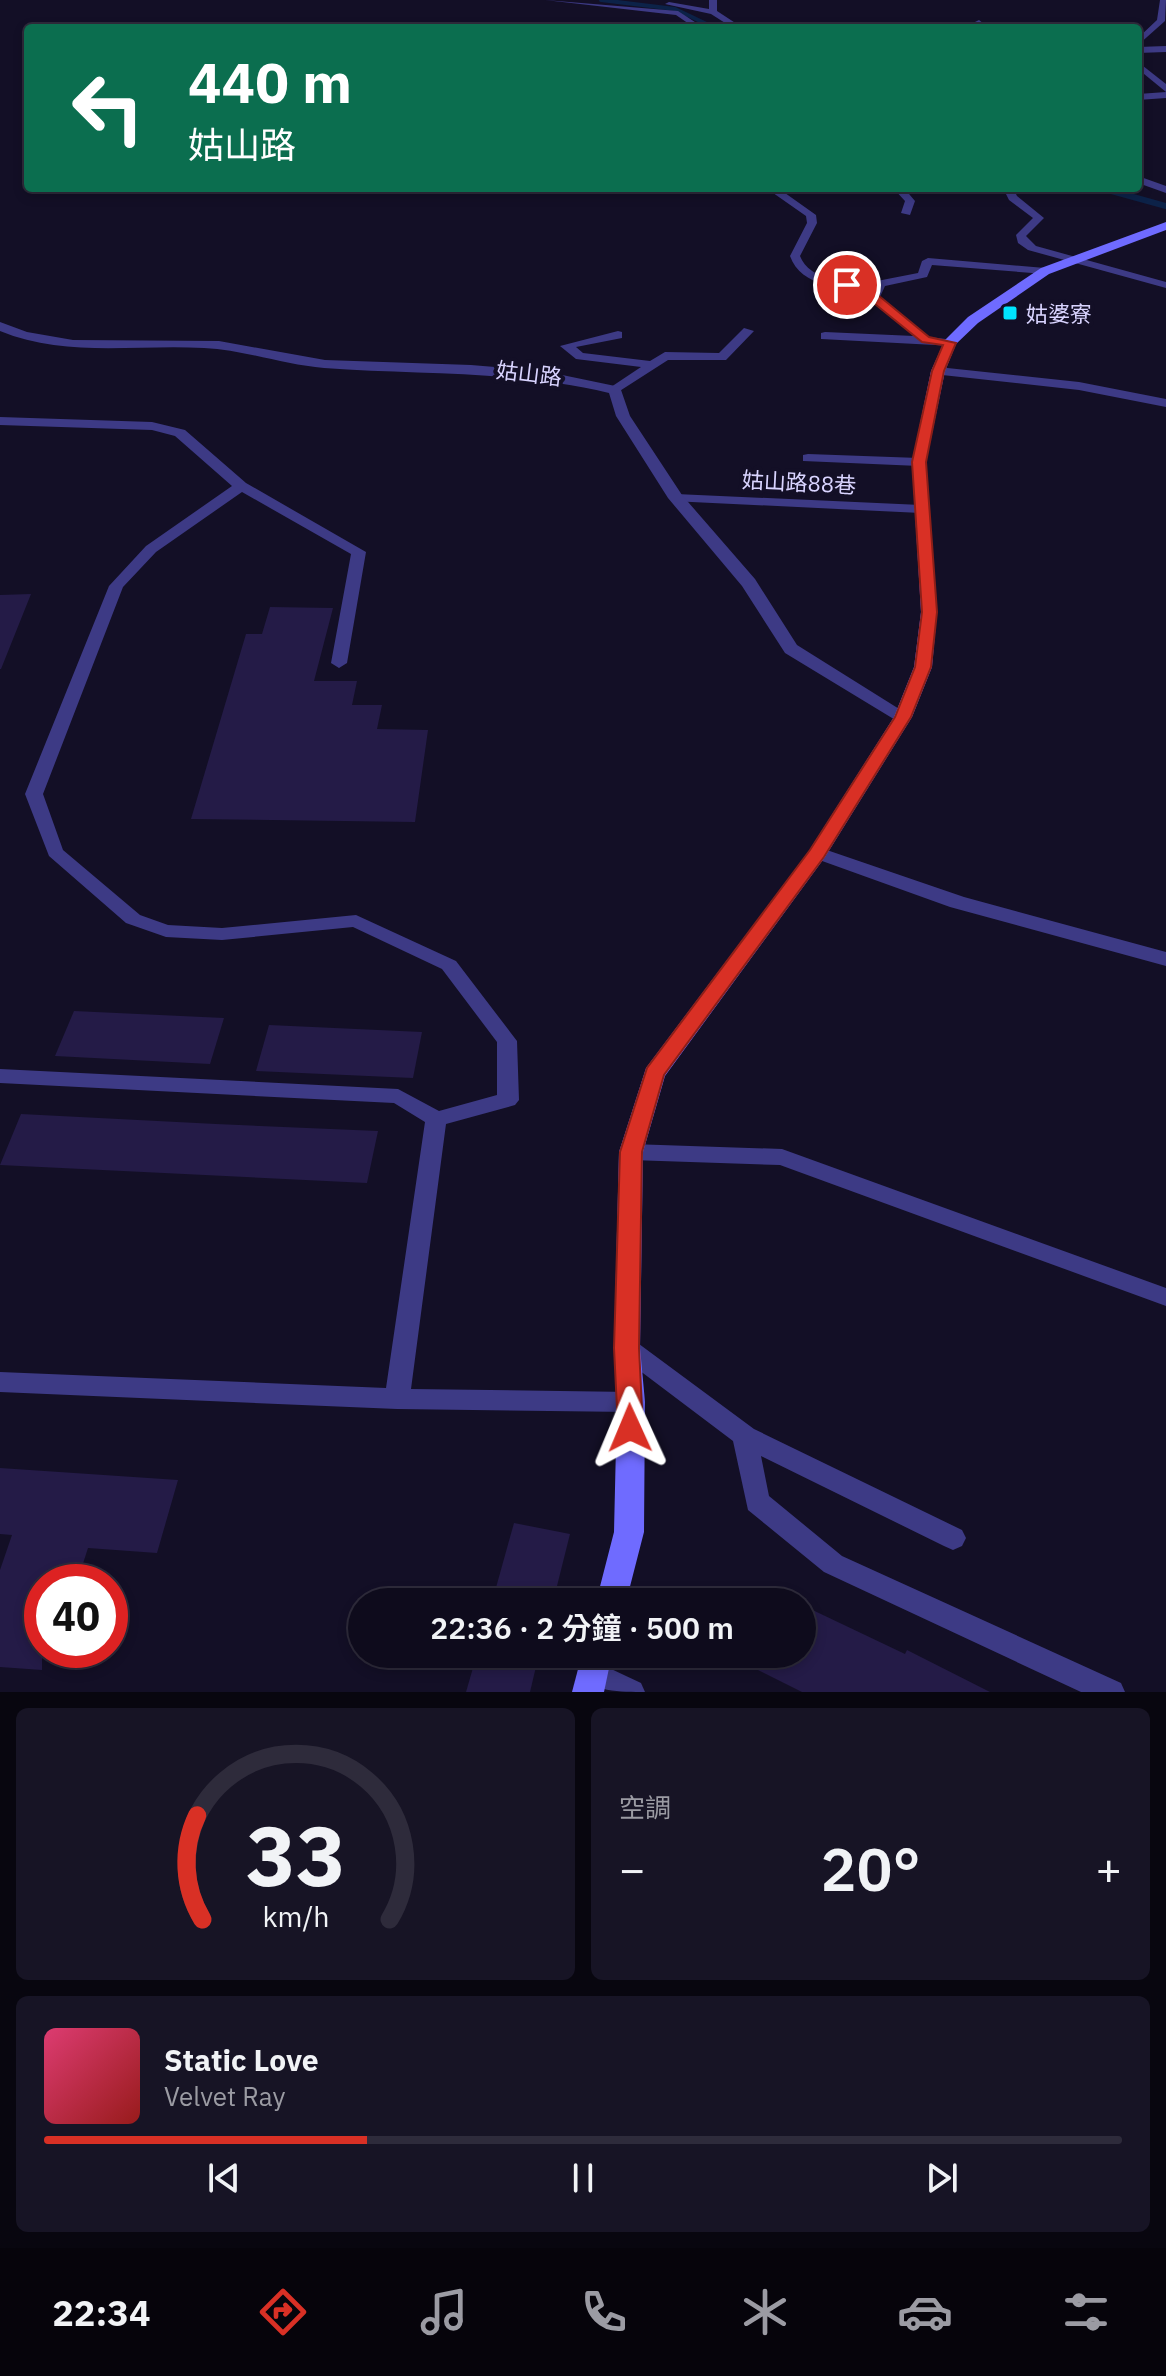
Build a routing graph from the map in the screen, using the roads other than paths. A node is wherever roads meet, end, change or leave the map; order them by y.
1 (549, 0) edge
2 (642, 0) edge
3 (713, 0) edge
4 (1164, 0) edge
5 (713, 12) junction
6 (1163, 21) edge
7 (694, 24) edge
8 (732, 24) edge
9 (1142, 39) edge
10 (1166, 49) edge
11 (1142, 50) edge
12 (1142, 69) edge
13 (1166, 92) edge
14 (1142, 96) edge
15 (1142, 181) edge
16 (1166, 190) edge
17 (777, 192) edge
18 (902, 192) edge
19 (1010, 192) edge
20 (906, 213) dead end
21 (1166, 226) edge
22 (1075, 262) junction
23 (1045, 271) junction
24 (1166, 285) edge
25 (874, 298) junction
26 (0, 326) edge
27 (748, 331) dead end
28 (557, 332) dead end
29 (618, 335) dead end
30 (825, 336) dead end
31 (926, 340) junction
32 (950, 343) junction
33 (580, 345) junction
34 (649, 364) junction
35 (938, 371) junction
36 (615, 390) junction
37 (1166, 403) edge
38 (0, 421) edge
39 (808, 458) dead end
40 (919, 462) junction
41 (241, 486) junction
42 (676, 498) junction
43 (921, 509) junction
44 (339, 663) dead end
45 (903, 717) junction
46 (818, 853) junction
47 (1166, 959) edge
48 (0, 1076) edge
49 (436, 1119) junction
50 (631, 1152) junction
51 (1166, 1297) edge
52 (627, 1348) junction
53 (0, 1382) edge
54 (397, 1399) junction
55 (631, 1402) junction
56 (745, 1436) junction
57 (953, 1538) dead end
58 (615, 1588) edge
59 (592, 1673) edge
60 (631, 1692) edge
61 (1111, 1692) edge

1 - 7 lane
2 - 5 lane
3 - 5 lane
4 - 6 lane
5 - 8 lane
6 - 9 lane
10 - 11 lane
12 - 13 lane
13 - 14 lane
15 - 16 lane
17 - 25 lane
18 - 20 lane
19 - 22 lane
21 - 22 street
22 - 23 street
22 - 24 lane
23 - 25 lane
23 - 32 street
25 - 31 lane
26 - 36 street, 姑山路
27 - 34 lane
28 - 33 lane
29 - 33 lane
30 - 31 lane
31 - 32 lane
32 - 35 street
33 - 34 lane
34 - 36 lane
35 - 37 street
35 - 40 street
36 - 42 street
38 - 41 lane
39 - 40 lane
40 - 43 street
41 - 44 lane
41 - 49 lane
42 - 43 lane, 姑山路88巷
42 - 45 street
43 - 45 street
45 - 46 street
46 - 47 street
46 - 50 street
48 - 49 lane
49 - 54 lane
50 - 51 lane
50 - 52 street
52 - 55 street
52 - 56 lane
53 - 54 lane
54 - 55 lane
55 - 58 street
56 - 57 lane
56 - 61 lane
59 - 60 lane

